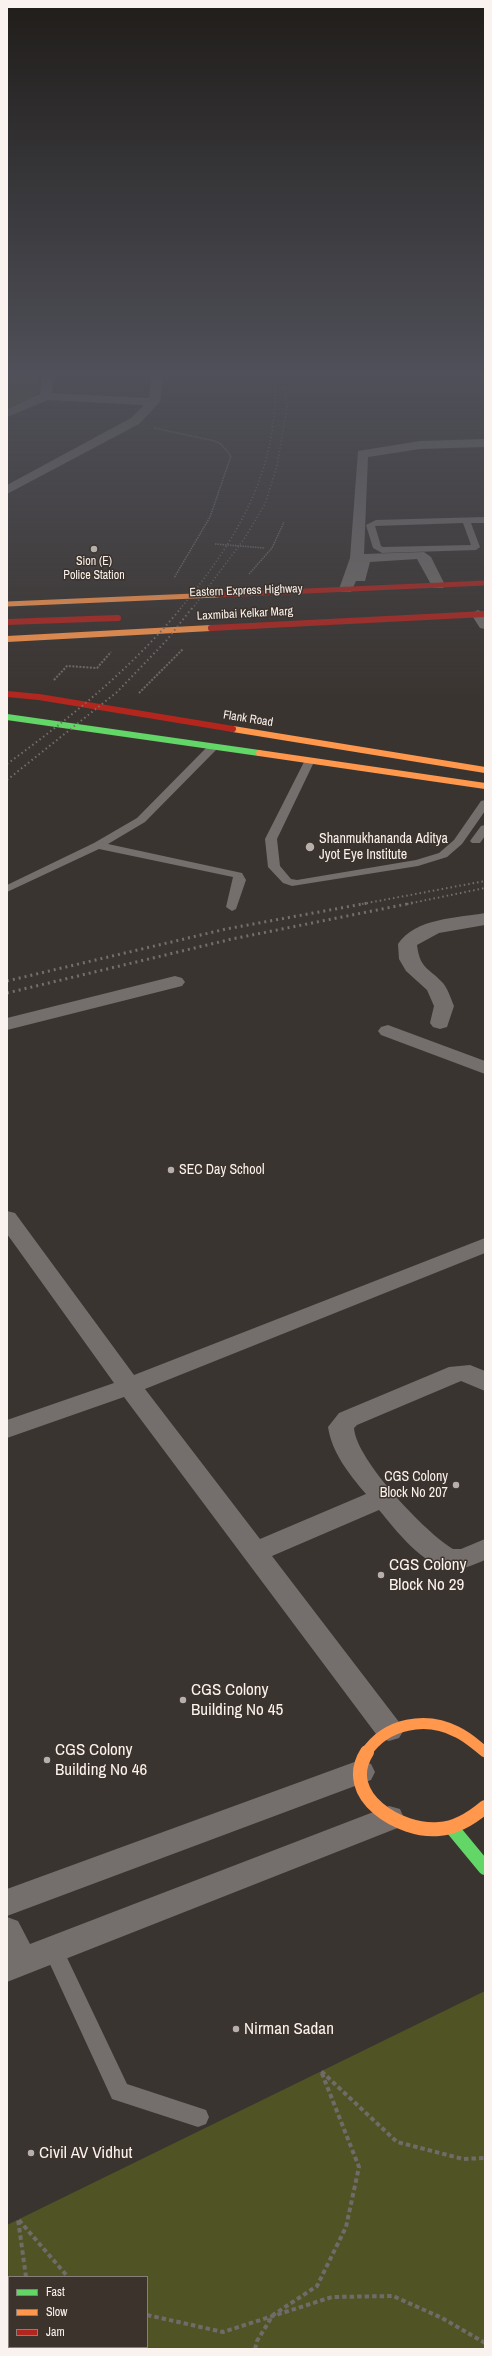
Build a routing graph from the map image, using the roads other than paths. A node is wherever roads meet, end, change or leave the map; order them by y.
1 (360, 487) edge
2 (466, 520) junction
3 (485, 520) edge
4 (485, 583) edge
5 (443, 585) junction
6 (352, 588) junction
7 (485, 590) edge
8 (406, 596) dead end
9 (105, 599) junction
10 (7, 604) edge
11 (7, 613) edge
12 (480, 615) edge
13 (24, 617) junction
14 (128, 617) dead end
15 (7, 622) edge
16 (113, 633) junction
17 (7, 639) edge
18 (7, 694) edge
19 (7, 717) edge
20 (212, 748) junction
21 (309, 762) junction
22 (485, 770) edge
23 (485, 786) edge
24 (485, 803) edge
25 (485, 828) edge
26 (476, 841) dead end
27 (98, 844) junction
28 (7, 890) edge
29 (232, 907) dead end
30 (485, 919) edge
31 (174, 982) dead end
32 (440, 1023) dead end
33 (7, 1024) edge
34 (388, 1031) dead end
35 (485, 1068) edge
36 (7, 1218) edge
37 (485, 1245) edge
38 (485, 1384) edge
39 (129, 1386) junction
40 (7, 1429) edge
41 (382, 1498) junction
42 (485, 1549) edge
43 (255, 1552) junction
44 (389, 1730) junction
45 (485, 1752) edge
46 (360, 1772) junction
47 (485, 1807) edge
48 (389, 1818) junction
49 (452, 1828) junction
50 (485, 1868) edge
51 (7, 1903) edge
52 (7, 1931) edge
53 (53, 1949) junction
54 (15, 1965) edge
55 (198, 2117) dead end

1 - 6 street
2 - 2 lane
2 - 3 lane
4 - 5 main road, Laxmibai Kelkar Marg
5 - 6 main road, Laxmibai Kelkar Marg
5 - 6 street
5 - 7 main road
6 - 9 main road, Laxmibai Kelkar Marg
8 - 13 main road, Eastern Express Highway
9 - 10 main road, Laxmibai Kelkar Marg
9 - 13 main road
11 - 13 main road, Eastern Express Highway
12 - 16 main road, Laxmibai Kelkar Marg
13 - 14 main road, Eastern Express Highway
13 - 15 main road, Eastern Express Highway
13 - 16 main road
16 - 17 main road, Laxmibai Kelkar Marg
18 - 22 main road, Flank Road
19 - 20 main road
20 - 21 main road
20 - 27 lane
21 - 23 main road
21 - 24 lane
25 - 26 lane
27 - 28 lane
27 - 29 lane
30 - 32 street
31 - 33 street
34 - 35 street
36 - 39 street
37 - 39 street
38 - 41 street
39 - 40 street
39 - 43 street
41 - 42 street
41 - 43 street
43 - 44 street
44 - 45 main road
44 - 46 main road
46 - 48 main road
46 - 51 street
47 - 49 main road
48 - 49 main road
48 - 53 street
49 - 50 main road
52 - 54 street
53 - 54 street
53 - 55 lane

